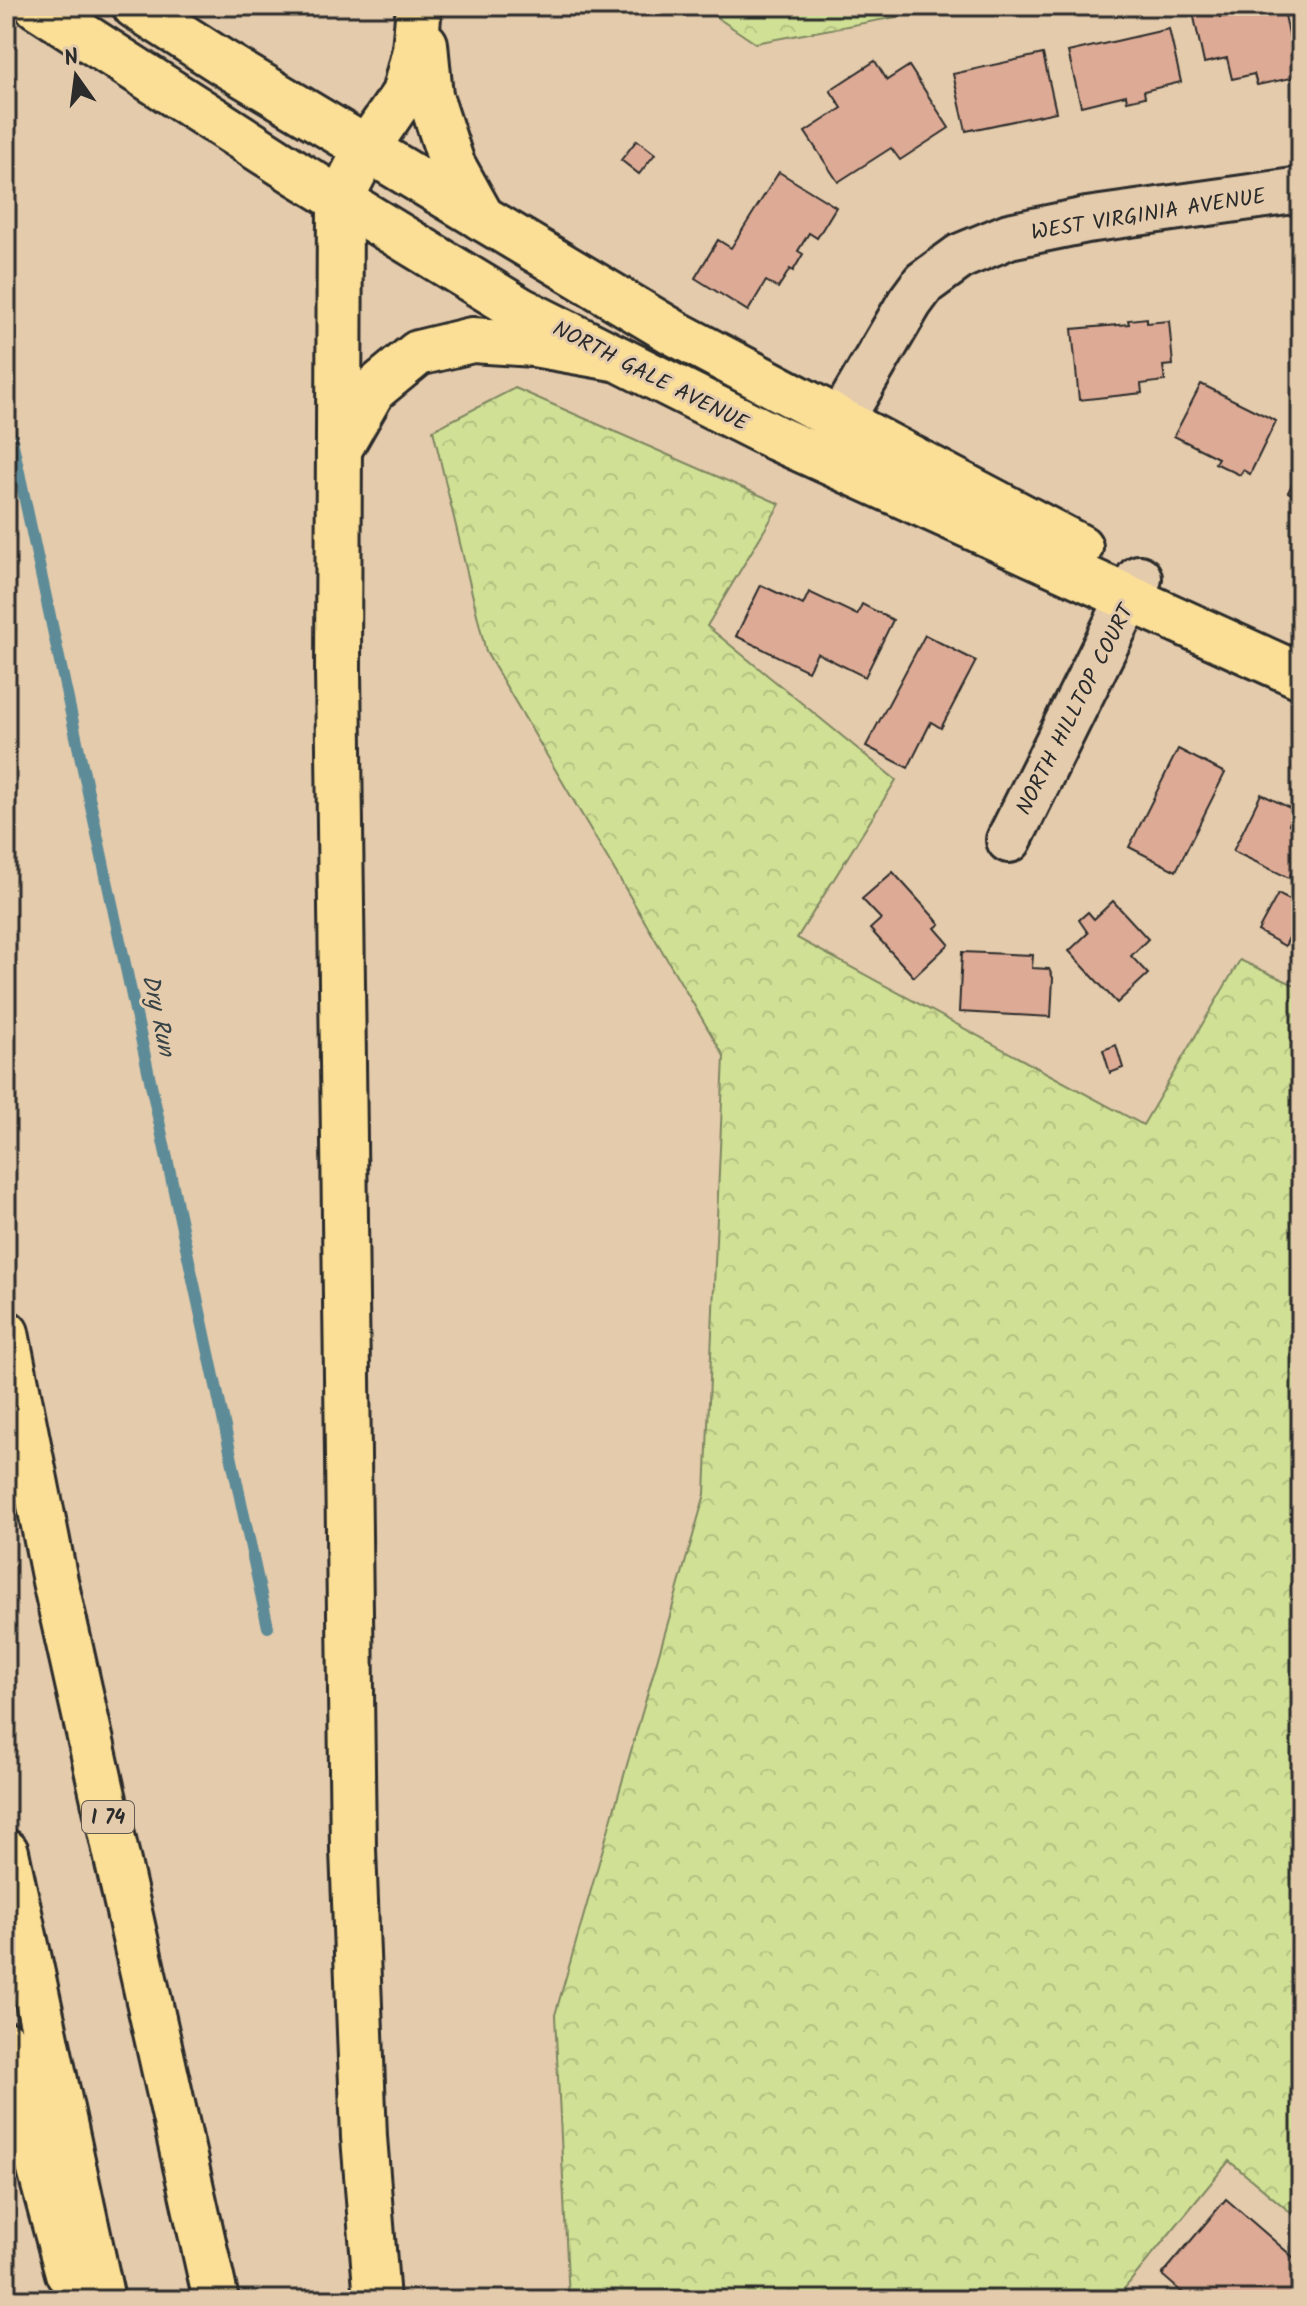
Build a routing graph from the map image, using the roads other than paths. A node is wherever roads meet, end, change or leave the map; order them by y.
1 (37, 6) edge
2 (135, 6) edge
3 (420, 6) edge
4 (367, 148) junction
5 (1301, 190) edge
6 (340, 200) junction
7 (482, 218) junction
8 (614, 358) junction
9 (841, 420) junction
10 (339, 448) junction
11 (821, 459) junction
12 (1134, 588) junction
13 (1301, 665) edge
14 (1301, 676) edge
15 (1009, 840) dead end
16 (6, 1333) edge
17 (6, 1852) edge
18 (6, 2044) edge
19 (76, 2300) edge
20 (102, 2300) edge
21 (216, 2300) edge
22 (377, 2300) edge

1 - 6 main road, NORTH GALE AVENUE
2 - 4 main road, NORTH GALE AVENUE
3 - 4 main road
3 - 7 main road
4 - 6 main road
4 - 7 main road, NORTH GALE AVENUE
5 - 9 street, WEST VIRGINIA AVENUE
6 - 8 main road, NORTH GALE AVENUE
6 - 10 main road
7 - 9 main road, NORTH GALE AVENUE
8 - 10 main road
8 - 11 main road, NORTH GALE AVENUE
9 - 11 street, WEST VIRGINIA AVENUE
9 - 12 main road, NORTH GALE AVENUE
10 - 22 main road
11 - 12 main road, NORTH GALE AVENUE
12 - 13 main road, NORTH GALE AVENUE
12 - 14 main road, NORTH GALE AVENUE
12 - 15 street, NORTH HILLTOP COURT
16 - 21 main road, I 74
17 - 20 main road
18 - 19 main road

